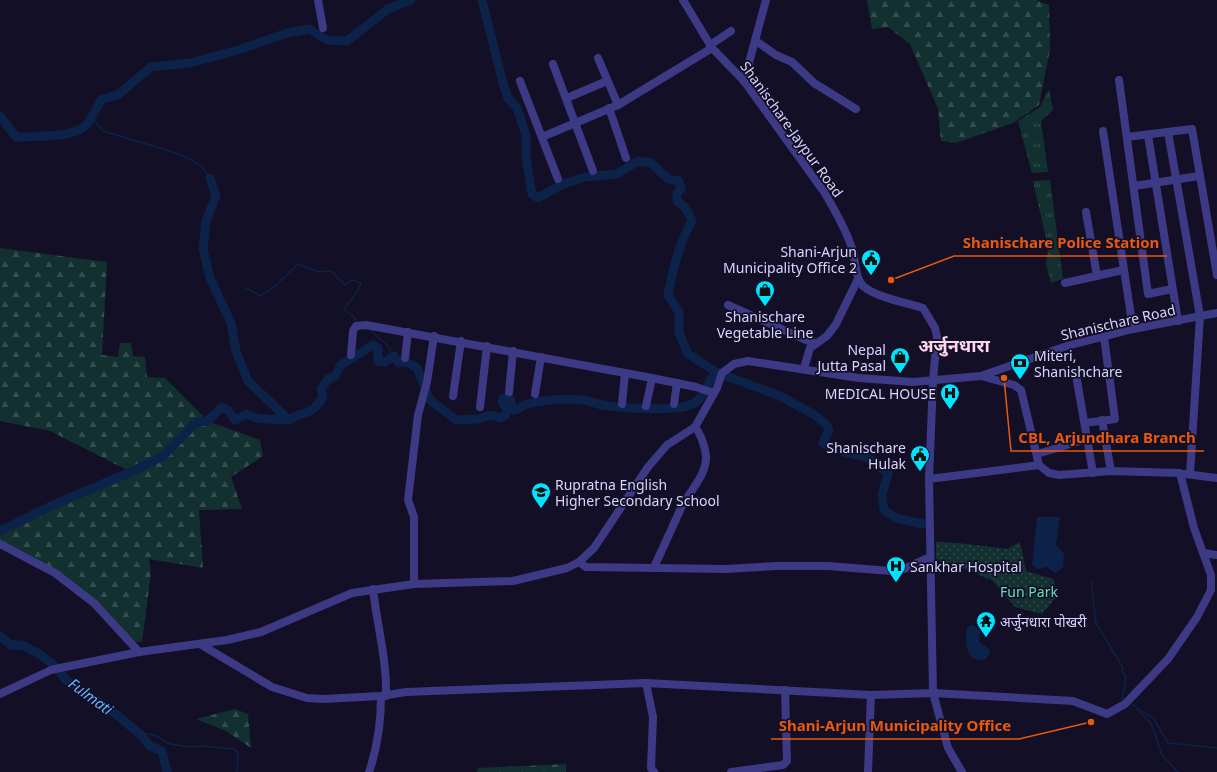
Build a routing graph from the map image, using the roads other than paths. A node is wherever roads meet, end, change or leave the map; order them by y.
1 (318, 0) edge
2 (683, 0) edge
3 (766, 0) edge
4 (323, 28) dead end
5 (731, 31) dead end
6 (756, 41) junction
7 (711, 46) junction
8 (598, 58) dead end
9 (553, 64) dead end
10 (1119, 80) dead end
11 (520, 81) dead end
12 (607, 81) junction
13 (744, 82) junction
14 (567, 98) junction
15 (618, 105) junction
16 (609, 108) junction
17 (856, 109) dead end
18 (576, 122) junction
19 (1103, 131) dead end
20 (1168, 132) junction
21 (1148, 135) junction
22 (542, 137) junction
23 (1127, 137) junction
24 (626, 158) dead end
25 (593, 171) dead end
26 (1199, 176) junction
27 (558, 179) dead end
28 (1176, 180) junction
29 (1155, 183) junction
30 (1134, 186) junction
31 (1086, 212) dead end
32 (1123, 270) junction
33 (1217, 275) edge
34 (1097, 276) junction
35 (858, 279) junction
36 (1065, 283) dead end
37 (1172, 289) junction
38 (728, 305) dead end
39 (1217, 312) edge
40 (1200, 316) junction
41 (1178, 320) junction
42 (1133, 329) junction
43 (408, 332) junction
44 (434, 336) junction
45 (1104, 337) junction
46 (461, 341) junction
47 (815, 344) junction
48 (487, 346) junction
49 (513, 351) junction
50 (351, 355) dead end
51 (541, 357) junction
52 (405, 358) dead end
53 (804, 368) junction
54 (625, 373) junction
55 (1076, 375) dead end
56 (981, 376) junction
57 (652, 378) junction
58 (932, 380) junction
59 (677, 383) junction
60 (708, 390) junction
61 (509, 392) dead end
62 (535, 394) dead end
63 (453, 396) dead end
64 (622, 404) dead end
65 (674, 404) dead end
66 (646, 406) dead end
67 (480, 407) dead end
68 (1102, 420) junction
69 (1085, 423) junction
70 (695, 427) junction
71 (1087, 439) junction
72 (1037, 454) junction
73 (1039, 465) junction
74 (1111, 471) junction
75 (1093, 473) junction
76 (1180, 474) junction
77 (1190, 474) junction
78 (1217, 478) edge
79 (929, 479) junction
80 (0, 544) edge
81 (1204, 553) junction
82 (1217, 555) edge
83 (930, 557) junction
84 (579, 562) junction
85 (654, 567) junction
86 (1211, 575) junction
87 (1217, 583) edge
88 (414, 584) junction
89 (373, 589) junction
90 (200, 644) junction
91 (140, 652) junction
92 (646, 683) junction
93 (785, 690) junction
94 (933, 693) junction
95 (0, 694) edge
96 (871, 695) junction
97 (384, 696) junction
98 (370, 772) edge
99 (654, 772) edge
100 (731, 772) edge
101 (868, 772) edge
102 (962, 772) edge

1 - 4 street
2 - 7 street, Shanischare-Jaypur Road
3 - 6 street
5 - 7 street
6 - 13 street
6 - 17 street
7 - 13 street, Shanischare-Jaypur Road
7 - 15 street
8 - 12 street
9 - 14 street
10 - 23 street
11 - 22 street
12 - 14 street
12 - 15 street
13 - 35 street, Shanischare-Jaypur Road
14 - 18 street
15 - 16 street
16 - 18 street
16 - 24 street
18 - 22 street
18 - 25 street
19 - 32 street
20 - 21 street
20 - 26 street
20 - 28 street
21 - 23 street
21 - 29 street
22 - 27 street
23 - 30 street
26 - 28 street
26 - 33 street
28 - 29 street
28 - 40 street
29 - 30 street
29 - 37 street
30 - 37 street
31 - 34 street
32 - 34 street
32 - 42 street
34 - 36 street
35 - 47 street
35 - 58 street
37 - 41 street
38 - 47 street
39 - 40 street, Shanischare Road
40 - 41 street, Shanischare Road
40 - 77 street
41 - 42 street, Shanischare Road
42 - 45 street, Shanischare Road
43 - 44 street
43 - 50 street
43 - 52 street
44 - 46 street
44 - 88 street
45 - 56 street, Shanischare Road
45 - 68 street
46 - 48 street
46 - 63 street
47 - 53 street
48 - 49 street
48 - 67 street
49 - 51 street
49 - 61 street
51 - 54 street
51 - 62 street
53 - 58 street, Shanischare Road
53 - 60 street, Shanischare Road
54 - 57 street
54 - 64 street
55 - 69 street
56 - 58 street, Shanischare Road
56 - 72 street
57 - 59 street
57 - 66 street
58 - 79 street
59 - 60 street
59 - 65 street
60 - 70 street, Shanischare Road
68 - 69 street
68 - 74 street
69 - 71 street
70 - 84 street
70 - 85 street
71 - 72 street
71 - 75 street
72 - 73 street
73 - 75 street
73 - 79 street
74 - 75 street
74 - 76 street
76 - 77 street
76 - 81 street
77 - 78 street
79 - 83 street
80 - 91 street
81 - 82 street
81 - 86 street
83 - 85 street
83 - 94 street
84 - 85 street
84 - 88 street
86 - 87 street
86 - 94 street
88 - 89 street
89 - 90 street
89 - 97 street
90 - 91 street
90 - 97 street
91 - 95 street
92 - 93 street
92 - 97 street
92 - 99 street
93 - 96 street
93 - 100 street
94 - 96 street
94 - 102 street
96 - 101 street
97 - 98 street

